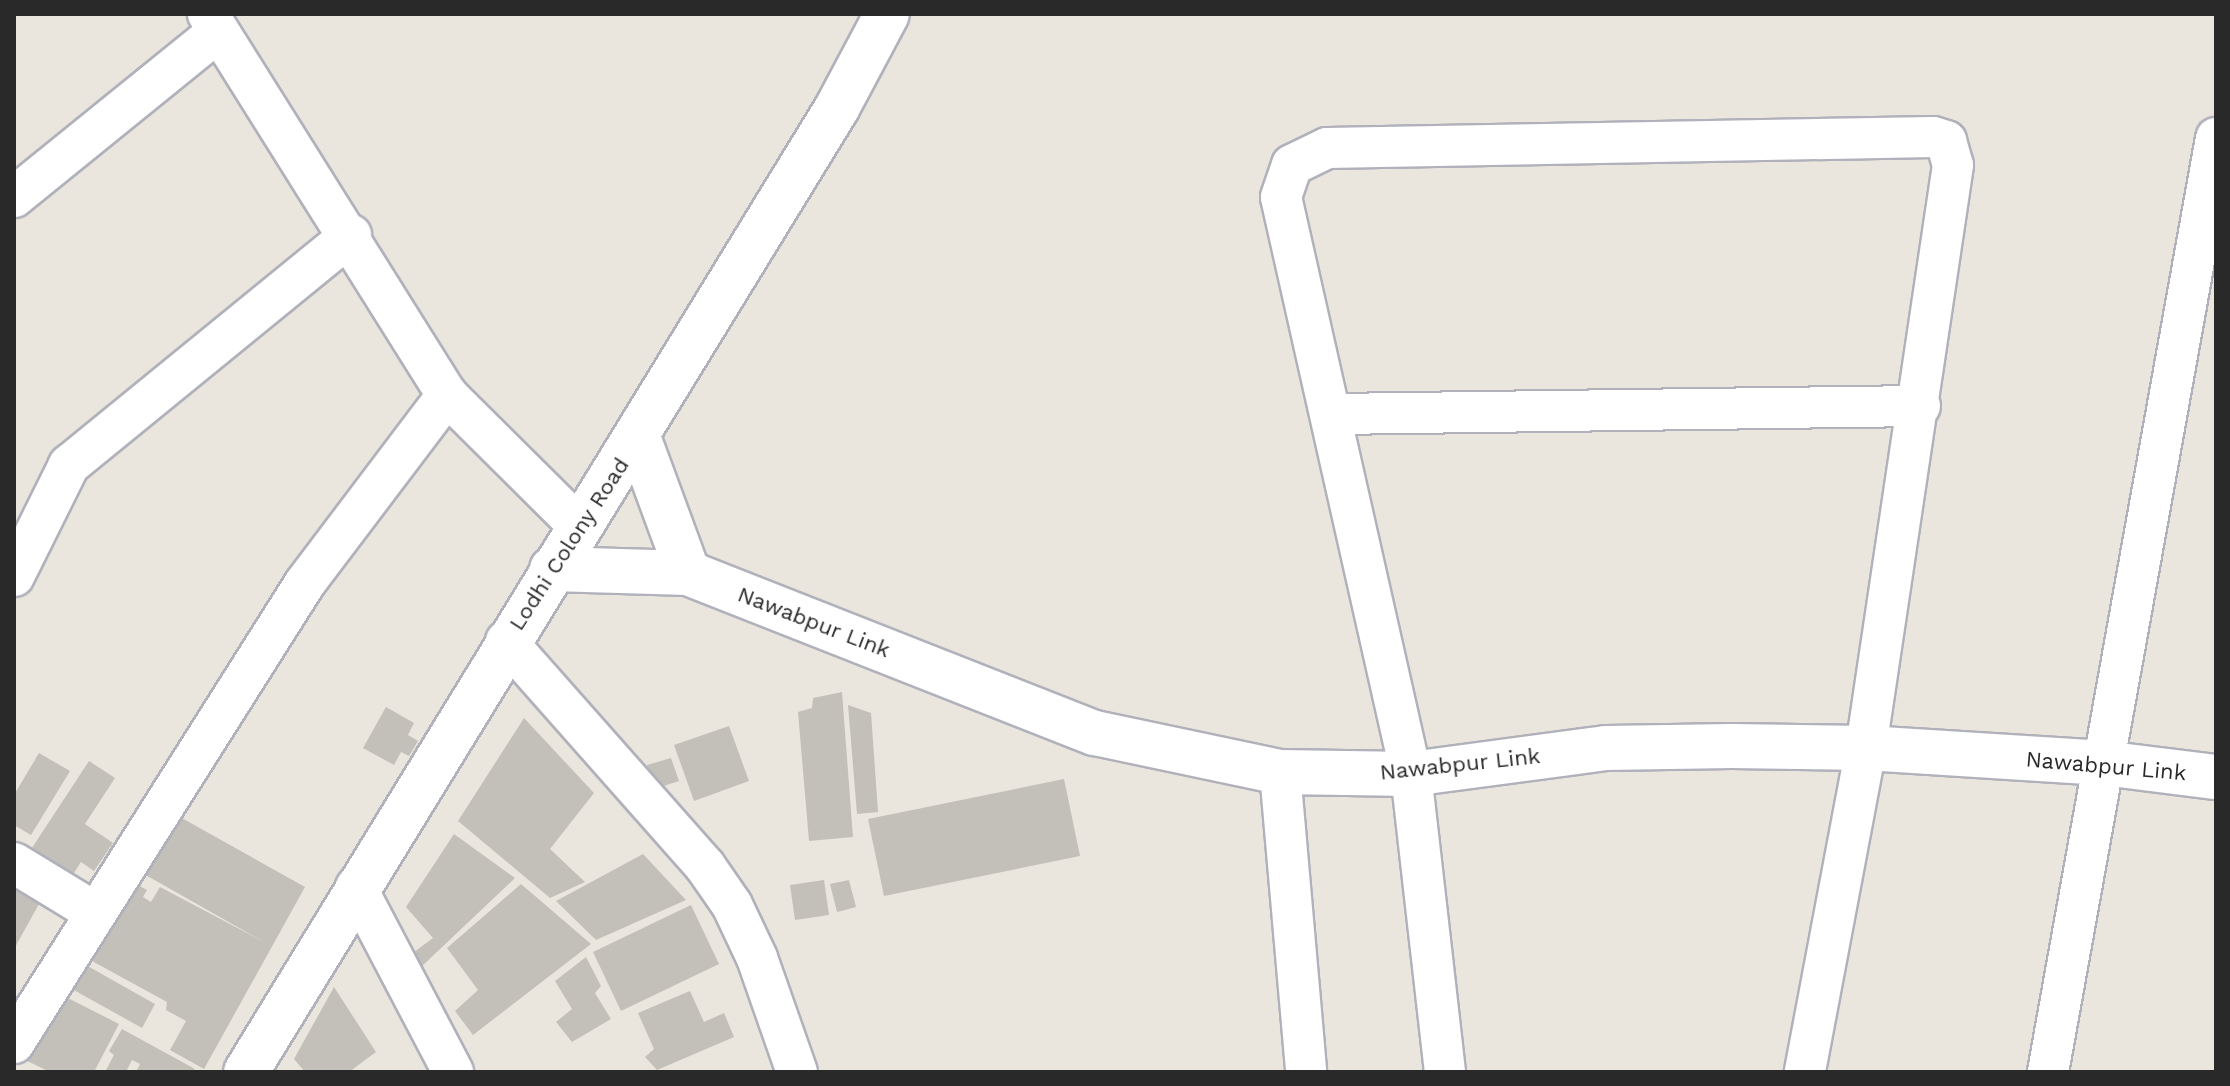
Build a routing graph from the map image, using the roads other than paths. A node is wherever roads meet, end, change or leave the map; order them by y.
1 (887, 14) edge
2 (213, 23) edge
3 (2216, 138) edge
4 (14, 197) edge
5 (351, 235) junction
6 (447, 395) junction
7 (1920, 406) junction
8 (1333, 414) junction
9 (638, 437) junction
10 (578, 525) junction
11 (552, 569) junction
12 (688, 573) junction
13 (14, 576) edge
14 (506, 641) junction
15 (1866, 748) junction
16 (2103, 763) junction
17 (1280, 772) junction
18 (1411, 774) junction
19 (2216, 777) edge
20 (14, 863) edge
21 (356, 887) junction
22 (96, 913) junction
23 (14, 1043) edge
24 (246, 1072) edge
25 (453, 1072) edge
26 (797, 1072) edge
27 (1306, 1072) edge
28 (1445, 1072) edge
29 (1805, 1072) edge
30 (2048, 1072) edge

1 - 9 street, Lodhi Colony Road
2 - 4 street
2 - 5 street
3 - 16 street
5 - 6 street
5 - 13 street
6 - 10 street
6 - 22 street
7 - 8 street
7 - 8 street
7 - 15 street
8 - 18 street
9 - 10 street, Lodhi Colony Road
9 - 12 street
10 - 11 street, Lodhi Colony Road
11 - 12 street, Nawabpur Link
11 - 14 street, Lodhi Colony Road
12 - 17 street, Nawabpur Link
14 - 21 street, Lodhi Colony Road
14 - 26 street
15 - 16 street, Nawabpur Link
15 - 18 street, Nawabpur Link
15 - 29 street
16 - 19 street, Nawabpur Link
16 - 30 street
17 - 18 street, Nawabpur Link
17 - 27 street
18 - 28 street
20 - 22 street
21 - 24 street, Lodhi Colony Road
21 - 25 street
22 - 23 street

